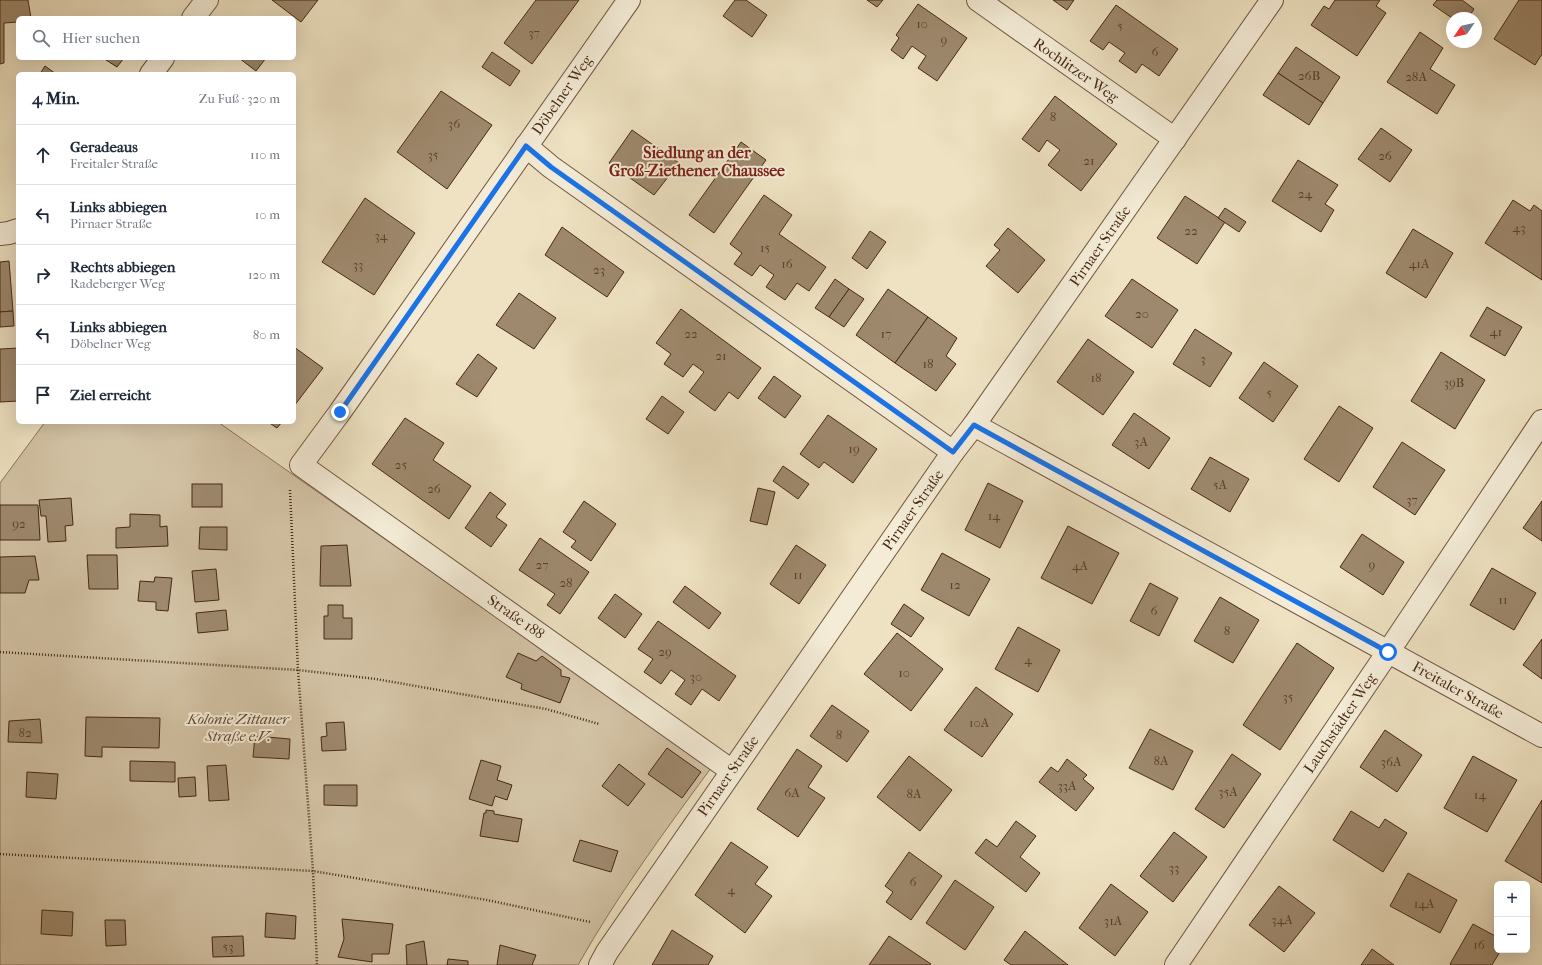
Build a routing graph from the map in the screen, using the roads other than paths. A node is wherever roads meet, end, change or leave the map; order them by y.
1 (206, 0) edge
2 (629, 0) edge
3 (978, 0) edge
4 (1272, 0) edge
5 (194, 16) edge
6 (162, 60) edge
7 (152, 72) edge
8 (1175, 139) junction
9 (526, 146) junction
10 (16, 231) edge
11 (0, 234) edge
12 (1542, 421) edge
13 (974, 425) junction
14 (953, 452) junction
15 (301, 465) joint
16 (1388, 652) junction
17 (1542, 736) edge
18 (732, 771) junction
19 (600, 965) edge
20 (1176, 965) edge

1 - 5 street
2 - 9 street, Döbelner Weg
3 - 8 street, Rochlitzer Weg
4 - 8 street, Pirnaer Straße
6 - 7 street
8 - 13 street, Pirnaer Straße
9 - 14 street
9 - 15 street, Döbelner Weg
10 - 11 street
12 - 16 street, Lauchstädter Weg
13 - 14 street, Pirnaer Straße
13 - 16 street, Freitaler Straße
14 - 18 street, Pirnaer Straße
15 - 18 street, Straße 188
16 - 17 street, Freitaler Straße
16 - 20 street, Lauchstädter Weg
18 - 19 street, Pirnaer Straße

